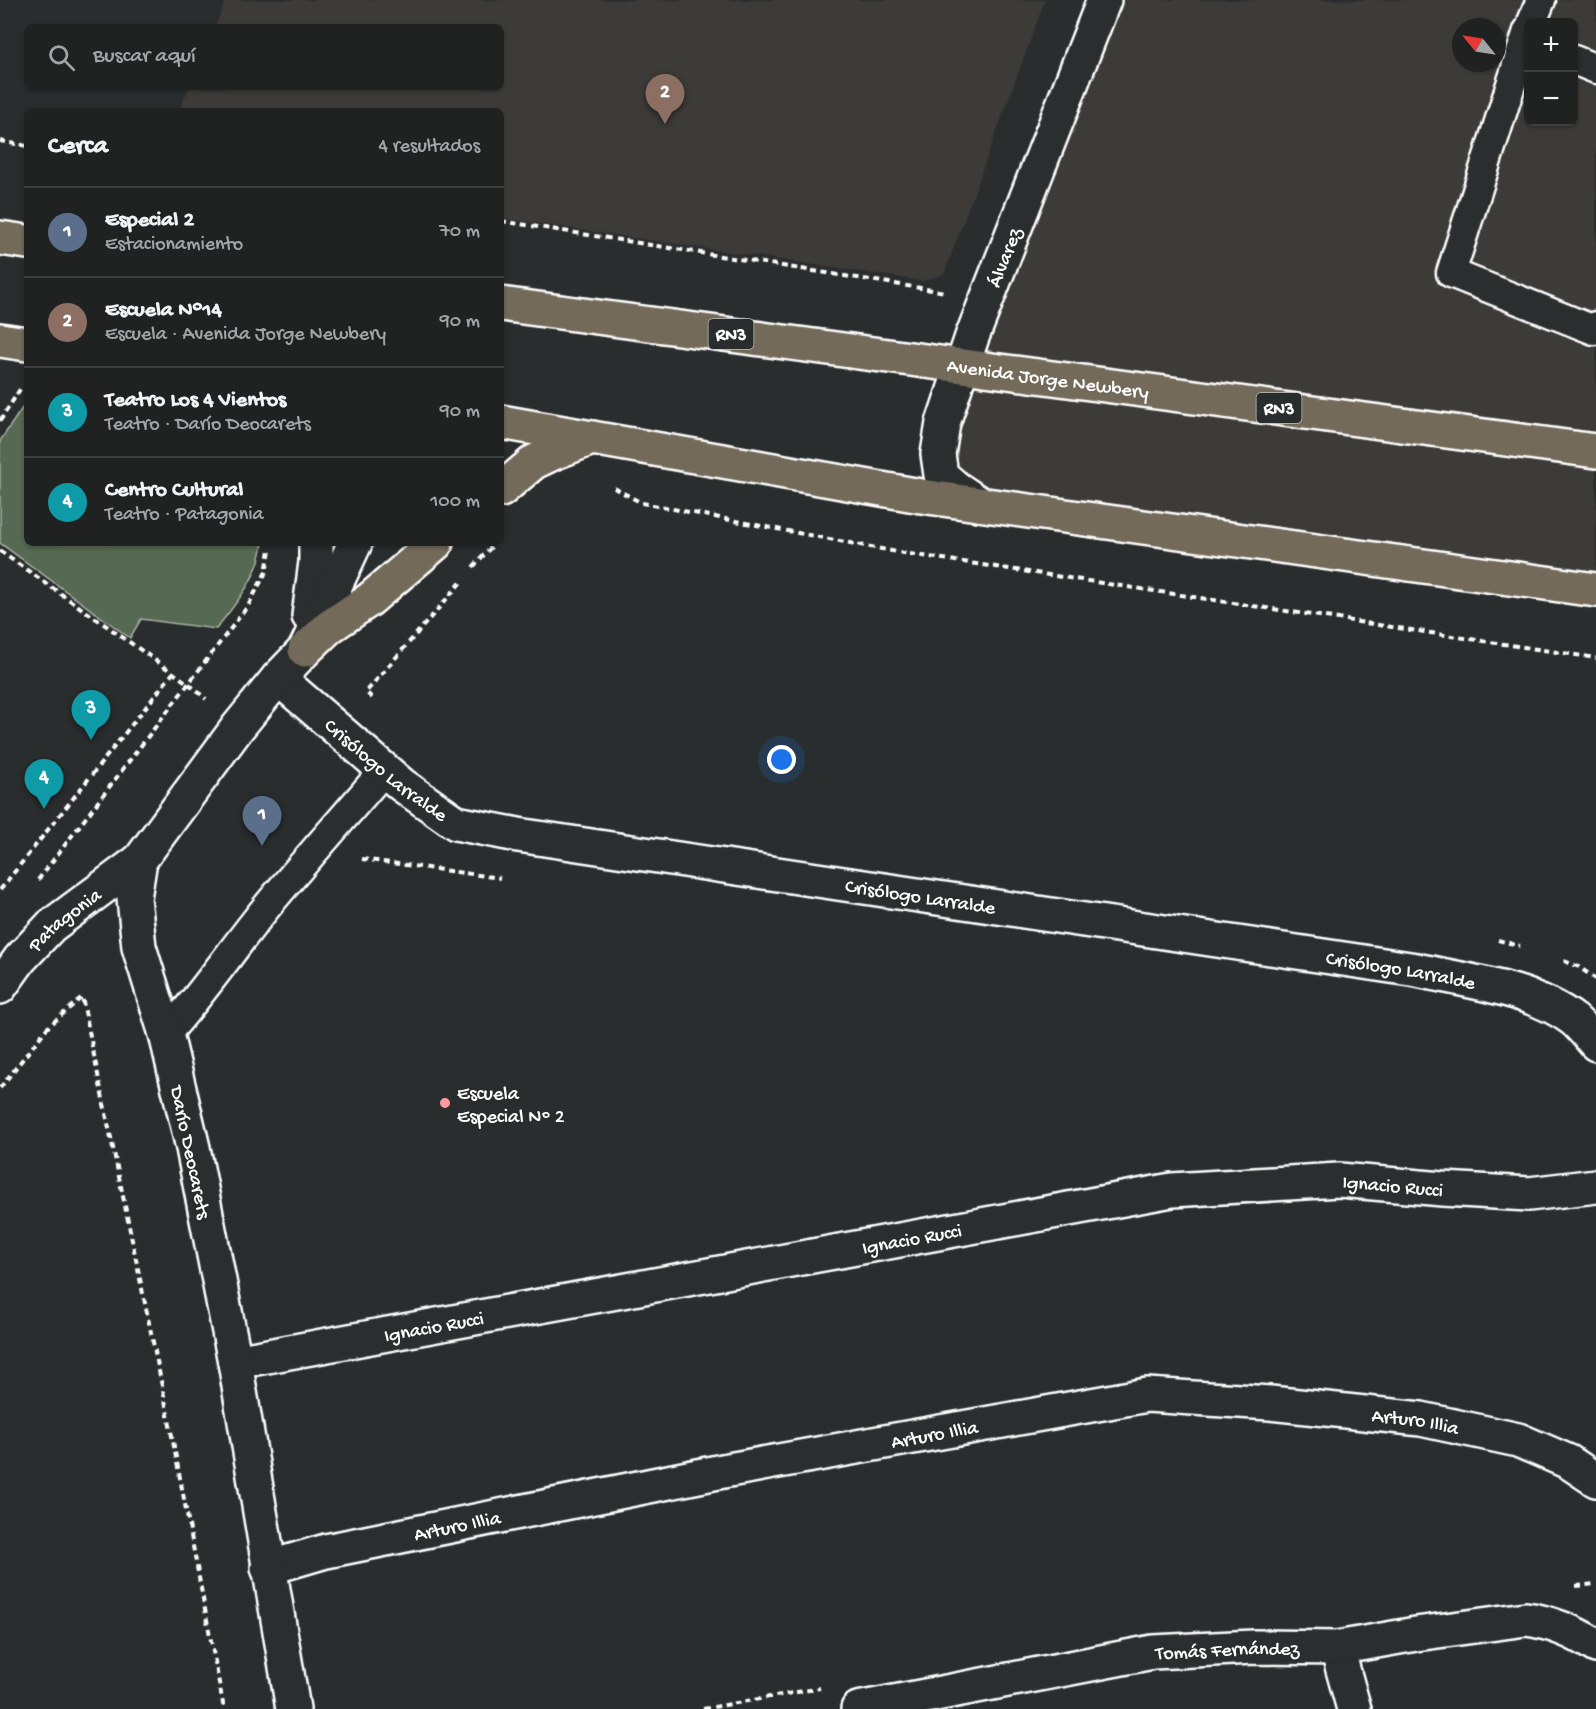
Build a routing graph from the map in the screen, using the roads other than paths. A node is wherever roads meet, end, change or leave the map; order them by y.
1 (1104, 0) edge
2 (1541, 0) edge
3 (1534, 18) edge
4 (1524, 46) edge
5 (1578, 62) edge
6 (1596, 69) edge
7 (0, 238) edge
8 (24, 242) edge
9 (504, 304) edge
10 (1596, 326) edge
11 (0, 340) edge
12 (24, 344) edge
13 (961, 365) junction
14 (504, 423) edge
15 (593, 438) junction
16 (1596, 451) edge
17 (504, 487) edge
18 (980, 504) junction
19 (316, 546) edge
20 (354, 546) edge
21 (432, 546) edge
22 (1596, 590) edge
23 (305, 650) junction
24 (278, 678) junction
25 (384, 770) junction
26 (140, 860) junction
27 (0, 987) edge
28 (166, 1034) junction
29 (1596, 1044) edge
30 (1596, 1186) edge
31 (235, 1362) junction
32 (1596, 1480) edge
33 (268, 1568) junction
34 (1596, 1646) edge
35 (1337, 1648) junction
36 (293, 1709) edge
37 (858, 1709) edge
38 (1354, 1709) edge

1 - 13 street, Álvarez
2 - 3 lane
4 - 10 lane
5 - 6 lane
7 - 8 highway
9 - 13 highway, Avenida Jorge Newbery / RN3
11 - 12 highway
13 - 16 highway, Avenida Jorge Newbery / RN3
13 - 18 street, Álvarez
14 - 15 highway
15 - 17 highway
15 - 18 highway
18 - 22 highway
19 - 23 street
20 - 23 street, Darío Deocarets
21 - 23 highway
23 - 24 street, Darío Deocarets
24 - 25 street, Crisólogo Larralde
24 - 26 street, Darío Deocarets
25 - 28 lane
25 - 29 street, Crisólogo Larralde
26 - 27 street, Patagonia
26 - 28 street, Darío Deocarets
28 - 31 street, Darío Deocarets
30 - 31 street, Ignacio Rucci
31 - 33 street, Darío Deocarets
32 - 33 street, Arturo Illia
33 - 36 street, Darío Deocarets
34 - 35 street, Tomás Fernández
35 - 37 street, Tomás Fernández
35 - 38 street

